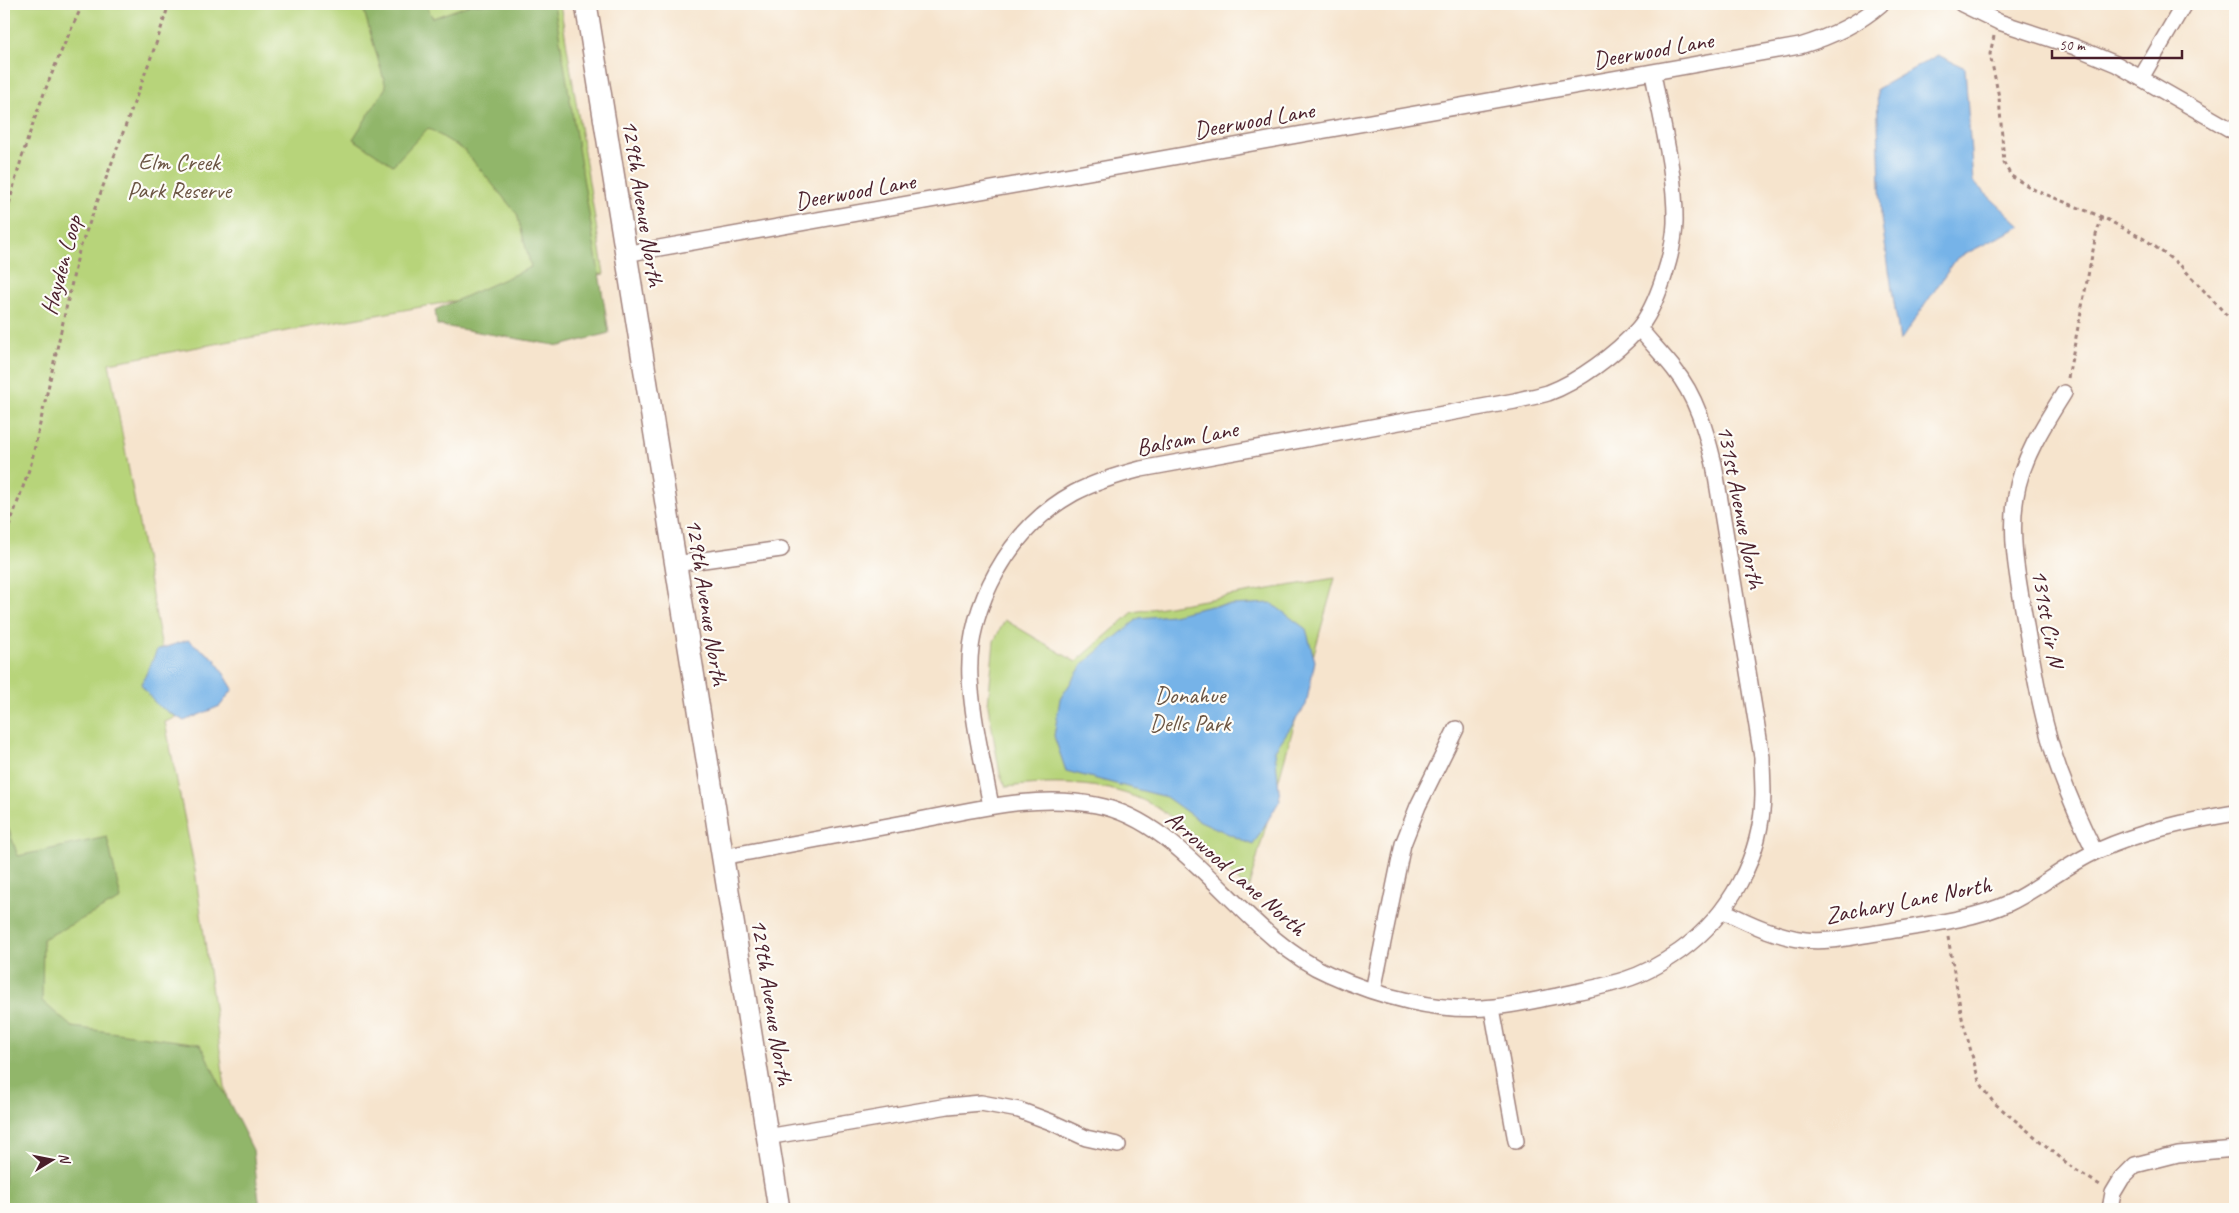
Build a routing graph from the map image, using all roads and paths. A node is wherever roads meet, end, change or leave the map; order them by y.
1 (83, 4) edge
2 (169, 4) edge
3 (586, 4) edge
4 (1881, 4) edge
5 (1962, 4) edge
6 (2184, 4) edge
7 (1999, 22) junction
8 (1653, 73) junction
9 (2141, 78) junction
10 (2235, 132) edge
11 (2102, 217) junction
12 (4, 227) edge
13 (625, 254) junction
14 (2235, 324) edge
15 (1638, 328) junction
16 (2064, 393) joint
17 (4, 541) edge
18 (781, 549) dead end
19 (675, 564) junction
20 (1456, 729) dead end
21 (991, 806) junction
22 (2235, 813) edge
23 (2095, 852) junction
24 (722, 857) junction
25 (1724, 911) junction
26 (1946, 920) junction
27 (1373, 990) junction
28 (1492, 1008) junction
29 (767, 1137) junction
30 (1516, 1141) dead end
31 (1118, 1145) dead end
32 (2235, 1149) edge
33 (2113, 1193) junction
34 (779, 1209) edge
35 (2110, 1209) edge

1 - 12 path
2 - 17 path, Hayden Loop
3 - 13 main road, 129th Avenue North
4 - 8 street, Deerwood Lane
5 - 7 street
6 - 9 street
7 - 9 street
7 - 11 path
8 - 13 street, Deerwood Lane
8 - 15 street
9 - 10 street
11 - 14 path
11 - 16 path
13 - 19 main road, 129th Avenue North
15 - 21 street, Balsam Lane
15 - 25 street, 131st Avenue North
16 - 23 street, 131st Cir N
18 - 19 street
19 - 24 main road, 129th Avenue North
20 - 27 street
21 - 24 street, Arrowood Lane North
21 - 27 street, Arrowood Lane North
22 - 23 street, Zachary Lane North
23 - 26 street, Zachary Lane North
24 - 29 main road, 129th Avenue North
25 - 26 street, Zachary Lane North
25 - 28 street, Arrowood Lane North
26 - 33 path
27 - 28 street, Arrowood Lane North
28 - 30 street
29 - 31 street
29 - 34 main road, 129th Avenue North
32 - 33 street
33 - 35 street

